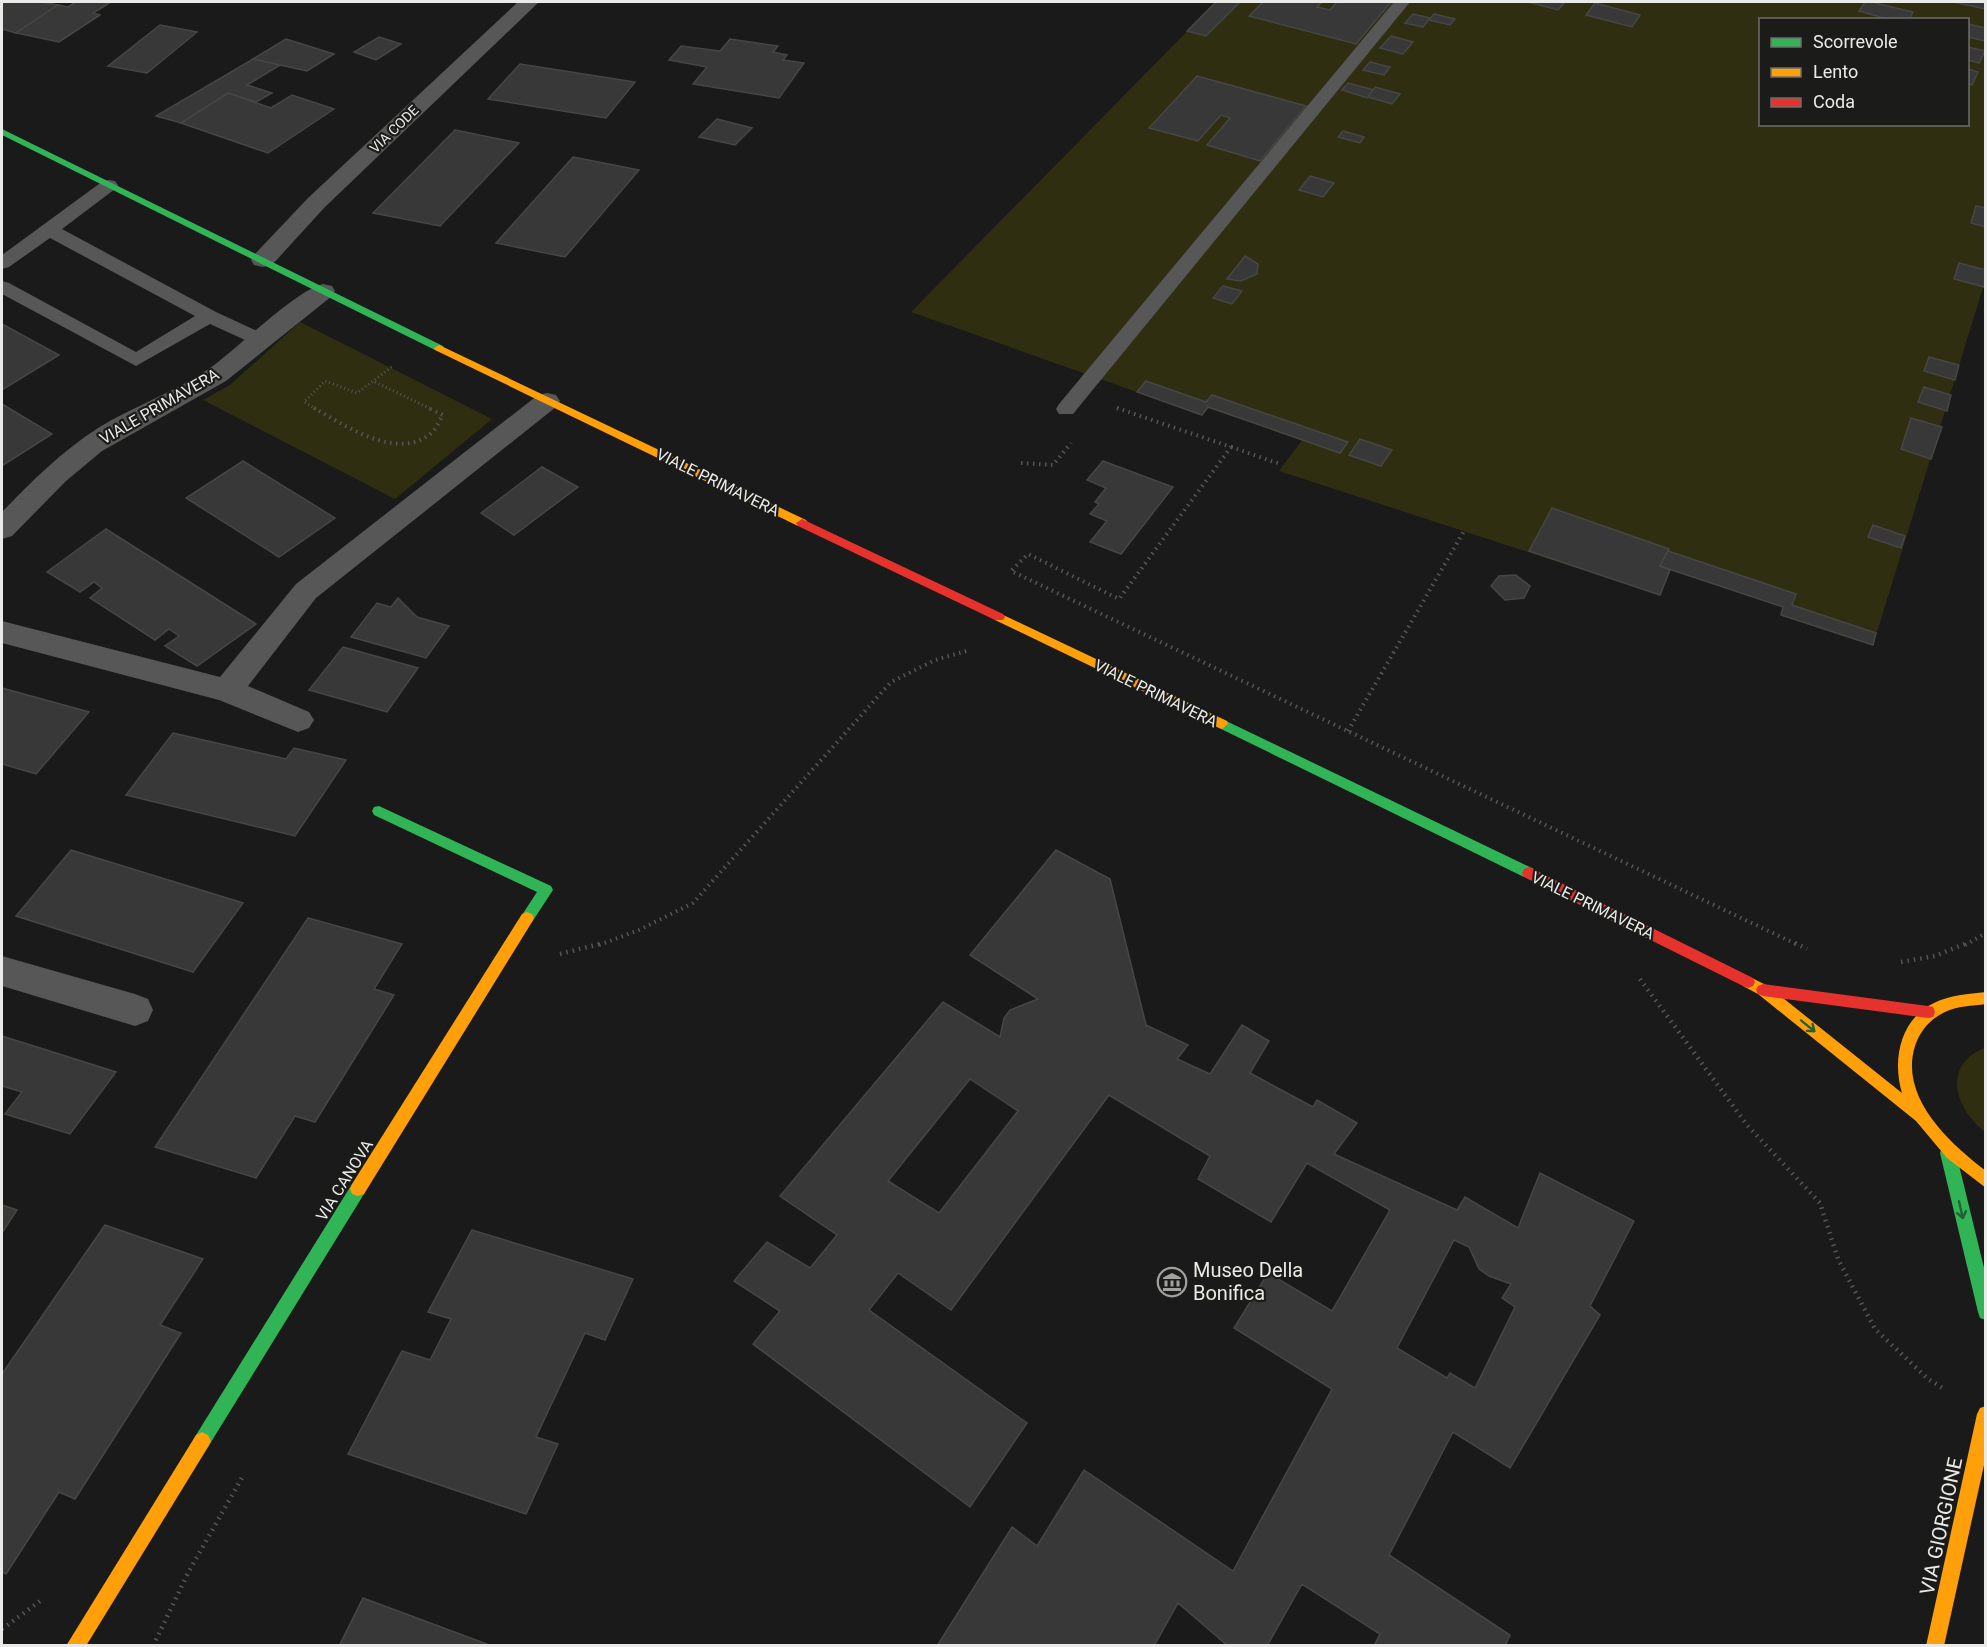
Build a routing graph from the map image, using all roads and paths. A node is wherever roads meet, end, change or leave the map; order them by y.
1 (529, 2) edge
2 (1402, 2) edge
3 (2, 132) edge
4 (109, 185) junction
5 (49, 230) junction
6 (263, 260) junction
7 (2, 264) edge
8 (2, 287) edge
9 (323, 291) junction
10 (209, 316) junction
11 (264, 340) junction
12 (398, 361) dead end
13 (375, 382) junction
14 (1079, 394) junction
15 (547, 401) junction
16 (1066, 409) dead end
17 (1073, 440) dead end
18 (1231, 447) junction
19 (1021, 463) dead end
20 (1280, 464) dead end
21 (2, 529) edge
22 (1464, 531) dead end
23 (2, 632) edge
24 (977, 648) dead end
25 (227, 690) junction
26 (298, 720) dead end
27 (1348, 731) junction
28 (379, 811) dead end
29 (1986, 933) edge
30 (1811, 951) dead end
31 (556, 955) dead end
32 (1893, 963) dead end
33 (1634, 970) dead end
34 (2, 971) edge
35 (1763, 990) junction
36 (1986, 998) edge
37 (135, 1010) dead end
38 (1928, 1012) junction
39 (1918, 1115) junction
40 (1948, 1153) junction
41 (1986, 1181) edge
42 (1986, 1312) edge
43 (1947, 1391) dead end
44 (1986, 1414) edge
45 (246, 1470) dead end
46 (75, 1646) edge
47 (153, 1646) edge
48 (1935, 1646) edge

1 - 6 street, VIA CODE
2 - 14 lane
3 - 4 main road, VIALE PRIMAVERA
4 - 5 lane
4 - 6 main road, VIALE PRIMAVERA
5 - 7 lane
5 - 10 lane
6 - 9 main road, VIALE PRIMAVERA
8 - 10 lane
9 - 11 street, VIALE PRIMAVERA
9 - 15 main road, VIALE PRIMAVERA
10 - 11 lane
11 - 21 street, VIALE PRIMAVERA
12 - 13 path
13 - 13 path
14 - 16 lane
14 - 18 path
15 - 25 street
15 - 35 main road, VIALE PRIMAVERA
17 - 19 path
18 - 20 path
18 - 27 path
22 - 27 path
23 - 25 street
24 - 31 path
25 - 26 street
27 - 30 path
28 - 46 main road, VIA CANOVA
29 - 32 path
33 - 43 path
34 - 37 street
35 - 38 main road, VIALE PRIMAVERA
35 -> 39 main road, VIALE PRIMAVERA
36 - 38 main road
38 - 39 main road
39 - 40 main road
40 - 41 main road
40 -> 42 main road
44 - 48 main road, VIA GIORGIONE
45 - 47 path

